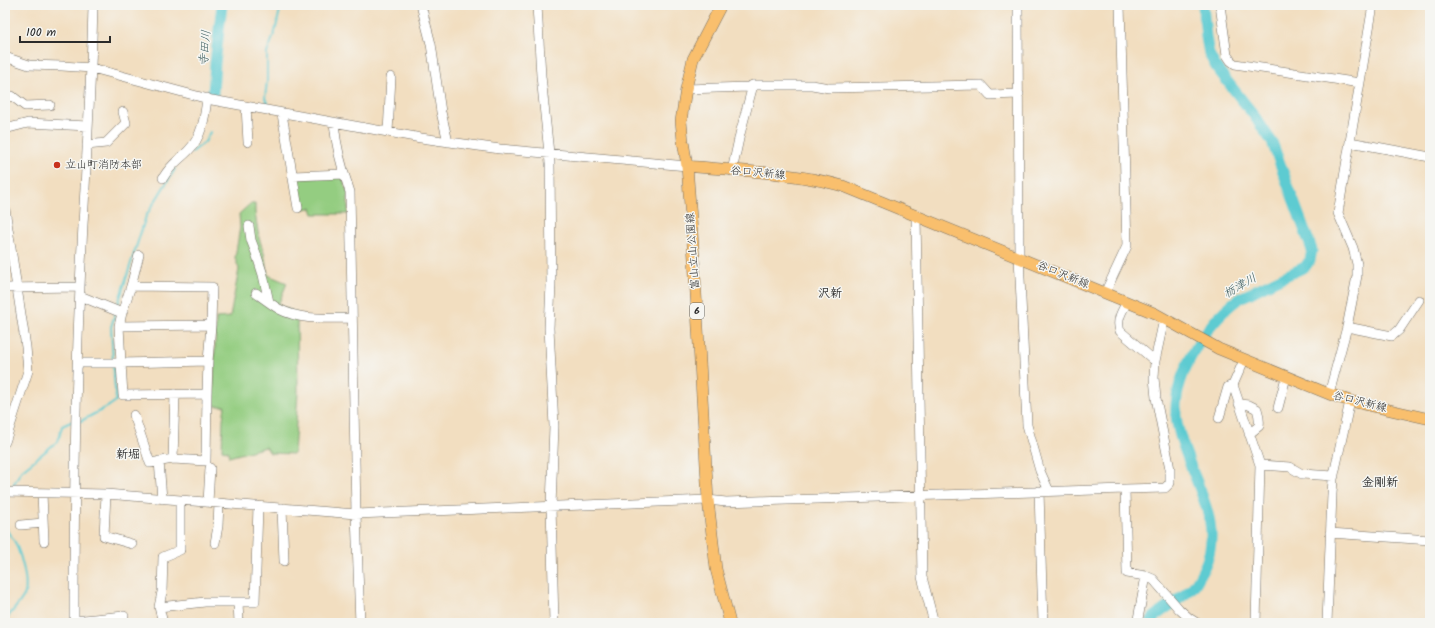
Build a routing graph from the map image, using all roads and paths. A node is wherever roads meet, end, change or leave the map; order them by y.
1 (93, 5) edge
2 (421, 5) edge
3 (537, 5) edge
4 (721, 5) edge
5 (1018, 5) edge
6 (1120, 5) edge
7 (1220, 5) edge
8 (1373, 5) edge
9 (5, 57) edge
10 (92, 68) junction
11 (391, 77) dead end
12 (1360, 83) junction
13 (753, 85) junction
14 (686, 89) junction
15 (1019, 94) junction
16 (5, 97) edge
17 (207, 98) junction
18 (50, 105) dead end
19 (246, 106) junction
20 (123, 112) dead end
21 (282, 114) junction
22 (334, 123) junction
23 (88, 126) junction
24 (5, 129) edge
25 (388, 132) junction
26 (248, 142) dead end
27 (448, 142) junction
28 (1350, 142) junction
29 (87, 145) junction
30 (549, 153) junction
31 (1430, 157) edge
32 (687, 166) junction
33 (732, 171) junction
34 (344, 174) junction
35 (293, 176) junction
36 (163, 178) dead end
37 (298, 208) dead end
38 (5, 209) edge
39 (916, 215) junction
40 (250, 226) dead end
41 (139, 255) dead end
42 (1019, 257) junction
43 (131, 286) junction
44 (5, 288) edge
45 (18, 288) junction
46 (80, 292) junction
47 (256, 293) dead end
48 (1105, 293) junction
49 (1419, 300) dead end
50 (269, 302) junction
51 (1127, 302) junction
52 (122, 313) junction
53 (352, 318) junction
54 (1164, 319) junction
55 (211, 325) junction
56 (119, 326) junction
57 (1347, 326) junction
58 (1244, 360) junction
59 (208, 361) junction
60 (1155, 361) junction
61 (78, 363) junction
62 (121, 363) junction
63 (1286, 377) junction
64 (1233, 385) junction
65 (175, 394) junction
66 (208, 394) junction
67 (1330, 394) junction
68 (1350, 401) junction
69 (1239, 404) junction
70 (1278, 408) dead end
71 (134, 415) dead end
72 (1219, 418) dead end
73 (1430, 419) edge
74 (1249, 434) junction
75 (5, 442) edge
76 (173, 459) junction
77 (159, 461) junction
78 (1260, 465) junction
79 (210, 468) dead end
80 (1334, 476) junction
81 (1125, 489) junction
82 (1039, 491) junction
83 (1049, 491) junction
84 (5, 492) edge
85 (42, 493) junction
86 (74, 494) junction
87 (106, 494) junction
88 (920, 495) junction
89 (162, 499) junction
90 (180, 500) junction
91 (708, 500) junction
92 (208, 502) junction
93 (219, 503) junction
94 (258, 506) junction
95 (551, 506) junction
96 (282, 508) junction
97 (356, 514) junction
98 (43, 523) junction
99 (21, 524) dead end
100 (1330, 533) junction
101 (1430, 540) edge
102 (44, 541) dead end
103 (215, 543) dead end
104 (132, 544) dead end
105 (284, 562) dead end
106 (1146, 576) junction
107 (238, 602) junction
108 (159, 607) junction
109 (124, 616) dead end
110 (74, 622) edge
111 (163, 623) edge
112 (239, 623) edge
113 (360, 623) edge
114 (554, 623) edge
115 (730, 623) edge
116 (934, 623) edge
117 (1043, 623) edge
118 (1136, 623) edge
119 (1197, 623) edge
120 (1256, 623) edge
121 (1327, 623) edge

1 - 10 street
2 - 27 street
3 - 30 street
4 - 14 main road, 富山立山公園線 / 6
5 - 15 street
6 - 48 street
7 - 12 street
8 - 12 street
9 - 10 street
10 - 17 street
10 - 23 street
11 - 25 street
12 - 28 street
13 - 14 street
13 - 15 street
13 - 33 street
14 - 32 main road, 富山立山公園線 / 6
15 - 42 street
16 - 18 street
17 - 19 street
17 - 36 street
19 - 21 street
19 - 26 street
20 - 29 street
21 - 22 street
21 - 35 street
22 - 25 street
22 - 34 street
23 - 24 street
23 - 29 street
25 - 27 street
27 - 30 street
28 - 31 street
28 - 57 street
29 - 46 street
30 - 32 street
30 - 95 street
32 - 33 main road, 谷口沢新線
32 - 91 main road, 富山立山公園線 / 6
33 - 39 main road, 谷口沢新線
34 - 35 street
34 - 53 street
35 - 37 street
38 - 45 street
39 - 42 main road, 谷口沢新線
39 - 88 street
40 - 50 street
41 - 43 street
42 - 48 main road, 谷口沢新線
42 - 83 street
43 - 52 street
43 - 55 street
44 - 45 street
45 - 46 street
45 - 75 street
46 - 52 street
46 - 61 street
47 - 50 street
48 - 51 main road, 谷口沢新線
49 - 57 street
50 - 53 street
51 - 54 main road, 谷口沢新線
51 - 60 street
52 - 56 street
53 - 97 street
54 - 58 main road, 谷口沢新線
54 - 60 street
55 - 56 street
55 - 59 street
56 - 62 street
57 - 67 street
58 - 63 main road, 谷口沢新線
58 - 64 street
59 - 62 street
59 - 66 street
60 - 81 street
61 - 62 street
61 - 86 street
62 - 65 street
63 - 67 main road, 谷口沢新線
63 - 70 street
64 - 69 street
64 - 72 street
65 - 66 street
65 - 76 street
66 - 76 street
67 - 68 main road, 谷口沢新線
68 - 73 main road, 谷口沢新線
68 - 80 street
69 - 74 street
69 - 74 street
71 - 77 street
74 - 78 street
76 - 77 street
77 - 89 street
78 - 80 street
78 - 120 street
79 - 92 street
80 - 100 street
81 - 83 street
81 - 106 street
82 - 83 street
82 - 88 street
82 - 117 street
84 - 85 street
85 - 86 street
85 - 98 street
86 - 87 street
86 - 110 street
87 - 89 street
87 - 104 street
88 - 91 street
88 - 116 street
89 - 90 street
90 - 92 street
90 - 108 street
91 - 95 street
91 - 115 main road, 富山立山公園線 / 6
92 - 93 street
93 - 94 street
93 - 103 street
94 - 96 street
94 - 107 street
95 - 97 street
95 - 114 street
96 - 97 street
96 - 105 street
97 - 113 street
98 - 99 street
98 - 102 street
100 - 101 street
100 - 121 street
106 - 118 street
106 - 119 street
107 - 108 street
107 - 112 street
108 - 111 street
109 - 110 street

